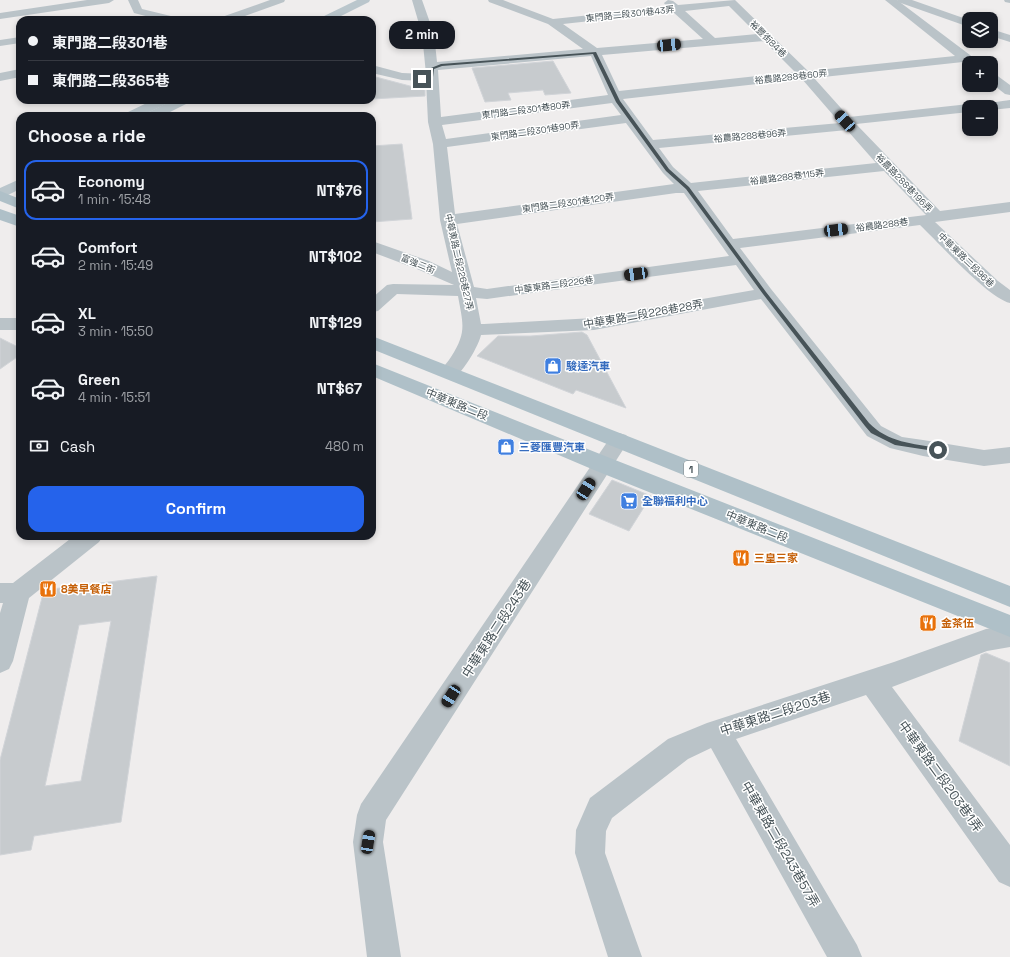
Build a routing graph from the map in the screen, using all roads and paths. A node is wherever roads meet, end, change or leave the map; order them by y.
1 (109, 0) edge
2 (132, 0) edge
3 (280, 0) edge
4 (417, 0) edge
5 (493, 0) edge
6 (665, 0) edge
7 (890, 0) edge
8 (902, 0) edge
9 (730, 1) edge
10 (369, 2) edge
11 (5, 4) dead end
12 (675, 9) junction
13 (4, 15) edge
14 (159, 16) edge
15 (234, 16) edge
16 (334, 16) edge
17 (347, 16) edge
18 (962, 21) edge
19 (552, 22) junction
20 (998, 35) edge
21 (766, 37) junction
22 (1010, 39) edge
23 (16, 41) edge
24 (713, 42) junction
25 (0, 43) edge
26 (594, 52) junction
27 (963, 56) edge
28 (962, 62) edge
29 (376, 70) edge
30 (432, 72) junction
31 (16, 74) edge
32 (805, 76) junction
33 (0, 77) edge
34 (998, 82) edge
35 (1010, 91) edge
36 (617, 96) junction
37 (155, 104) edge
38 (175, 104) edge
39 (1010, 104) edge
40 (998, 105) edge
41 (962, 109) edge
42 (139, 112) edge
43 (160, 112) edge
44 (630, 118) junction
45 (435, 122) junction
46 (847, 124) junction
47 (440, 144) junction
48 (650, 145) junction
49 (871, 149) joint
50 (887, 166) junction
51 (16, 174) edge
52 (0, 182) edge
53 (16, 185) edge
54 (688, 188) junction
55 (0, 195) edge
56 (16, 202) edge
57 (1010, 207) edge
58 (0, 214) edge
59 (931, 218) junction
60 (16, 220) edge
61 (448, 220) junction
62 (730, 244) junction
63 (376, 246) edge
64 (438, 254) junction
65 (741, 259) junction
66 (465, 287) junction
67 (393, 289) junction
68 (765, 293) junction
69 (1010, 298) edge
70 (376, 304) edge
71 (0, 324) edge
72 (16, 324) edge
73 (473, 328) junction
74 (376, 344) edge
75 (376, 371) edge
76 (449, 372) junction
77 (619, 440) junction
78 (1010, 455) edge
79 (602, 464) junction
80 (85, 540) edge
81 (9, 593) edge
82 (1010, 597) edge
83 (1010, 626) edge
84 (1010, 636) edge
85 (0, 661) edge
86 (872, 681) junction
87 (717, 732) junction
88 (1010, 871) edge
89 (384, 957) edge
90 (625, 957) edge
91 (845, 957) edge

1 - 13 street
2 - 14 street
3 - 15 street
4 - 30 street, 中華東路二段226巷27弄
5 - 19 street
6 - 12 street
7 - 27 street
8 - 18 street
9 - 12 street, 東門路二段301巷43弄
9 - 21 street, 裕豐街84巷
10 - 16 main road
10 - 17 main road
11 - 13 street
12 - 19 street, 東門路二段301巷43弄
12 - 24 street
19 - 26 street
20 - 22 street
21 - 24 street
21 - 32 street, 裕豐街84巷
23 - 25 street
24 - 26 street
26 - 30 street
26 - 36 street
28 - 32 street, 裕農路288巷60弄
29 - 30 street
30 - 45 street, 中華東路二段226巷27弄
31 - 33 street
32 - 36 street, 裕農路288巷60弄
32 - 46 street, 裕豐街84巷
34 - 35 street
36 - 44 street
36 - 45 street, 東門路二段301巷80弄
37 - 42 main road
38 - 43 main road
39 - 40 street
41 - 46 street, 裕農路288巷96弄
44 - 47 street, 東門路二段301巷90弄
44 - 48 street
45 - 47 street, 中華東路二段226巷27弄
46 - 48 street, 裕農路288巷96弄
46 - 49 street, 裕豐街84巷
47 - 61 street, 中華東路二段226巷27弄
48 - 54 street
49 - 50 street, 裕農路288巷196弄
50 - 54 street, 裕農路288巷115弄
50 - 59 street, 裕農路288巷196弄
51 - 52 main road
53 - 55 main road
54 - 61 street, 東門路二段301巷120弄
54 - 62 street
55 - 56 main road
57 - 59 street, 裕農路288巷
58 - 60 main road
59 - 62 street, 裕農路288巷
59 - 69 street, 中華東路二段96巷
61 - 64 street, 中華東路二段226巷27弄
62 - 65 street
63 - 64 street, 富強二街
64 - 66 street, 富強二街
64 - 66 street, 中華東路二段226巷27弄
64 - 67 street
65 - 66 street, 中華東路二段226巷
65 - 68 street
66 - 67 street, 中華東路二段226巷
66 - 73 street, 中華東路二段226巷27弄
67 - 70 street
68 - 73 street, 中華東路二段226巷28弄
68 - 78 street
71 - 72 street
73 - 76 street, 中華東路二段226巷27弄
74 - 76 main road, 1
75 - 79 main road, 中華東路二段
76 - 77 main road, 1
77 - 79 street, 中華東路二段243巷
77 - 82 main road, 1
79 - 83 main road, 中華東路二段
79 - 89 street, 中華東路二段243巷
80 - 81 street
81 - 85 street
84 - 86 street, 中華東路二段203巷
86 - 87 street, 中華東路二段203巷
86 - 88 street, 中華東路二段203巷1弄
87 - 90 street, 中華東路二段203巷
87 - 91 street, 中華東路二段243巷57弄

